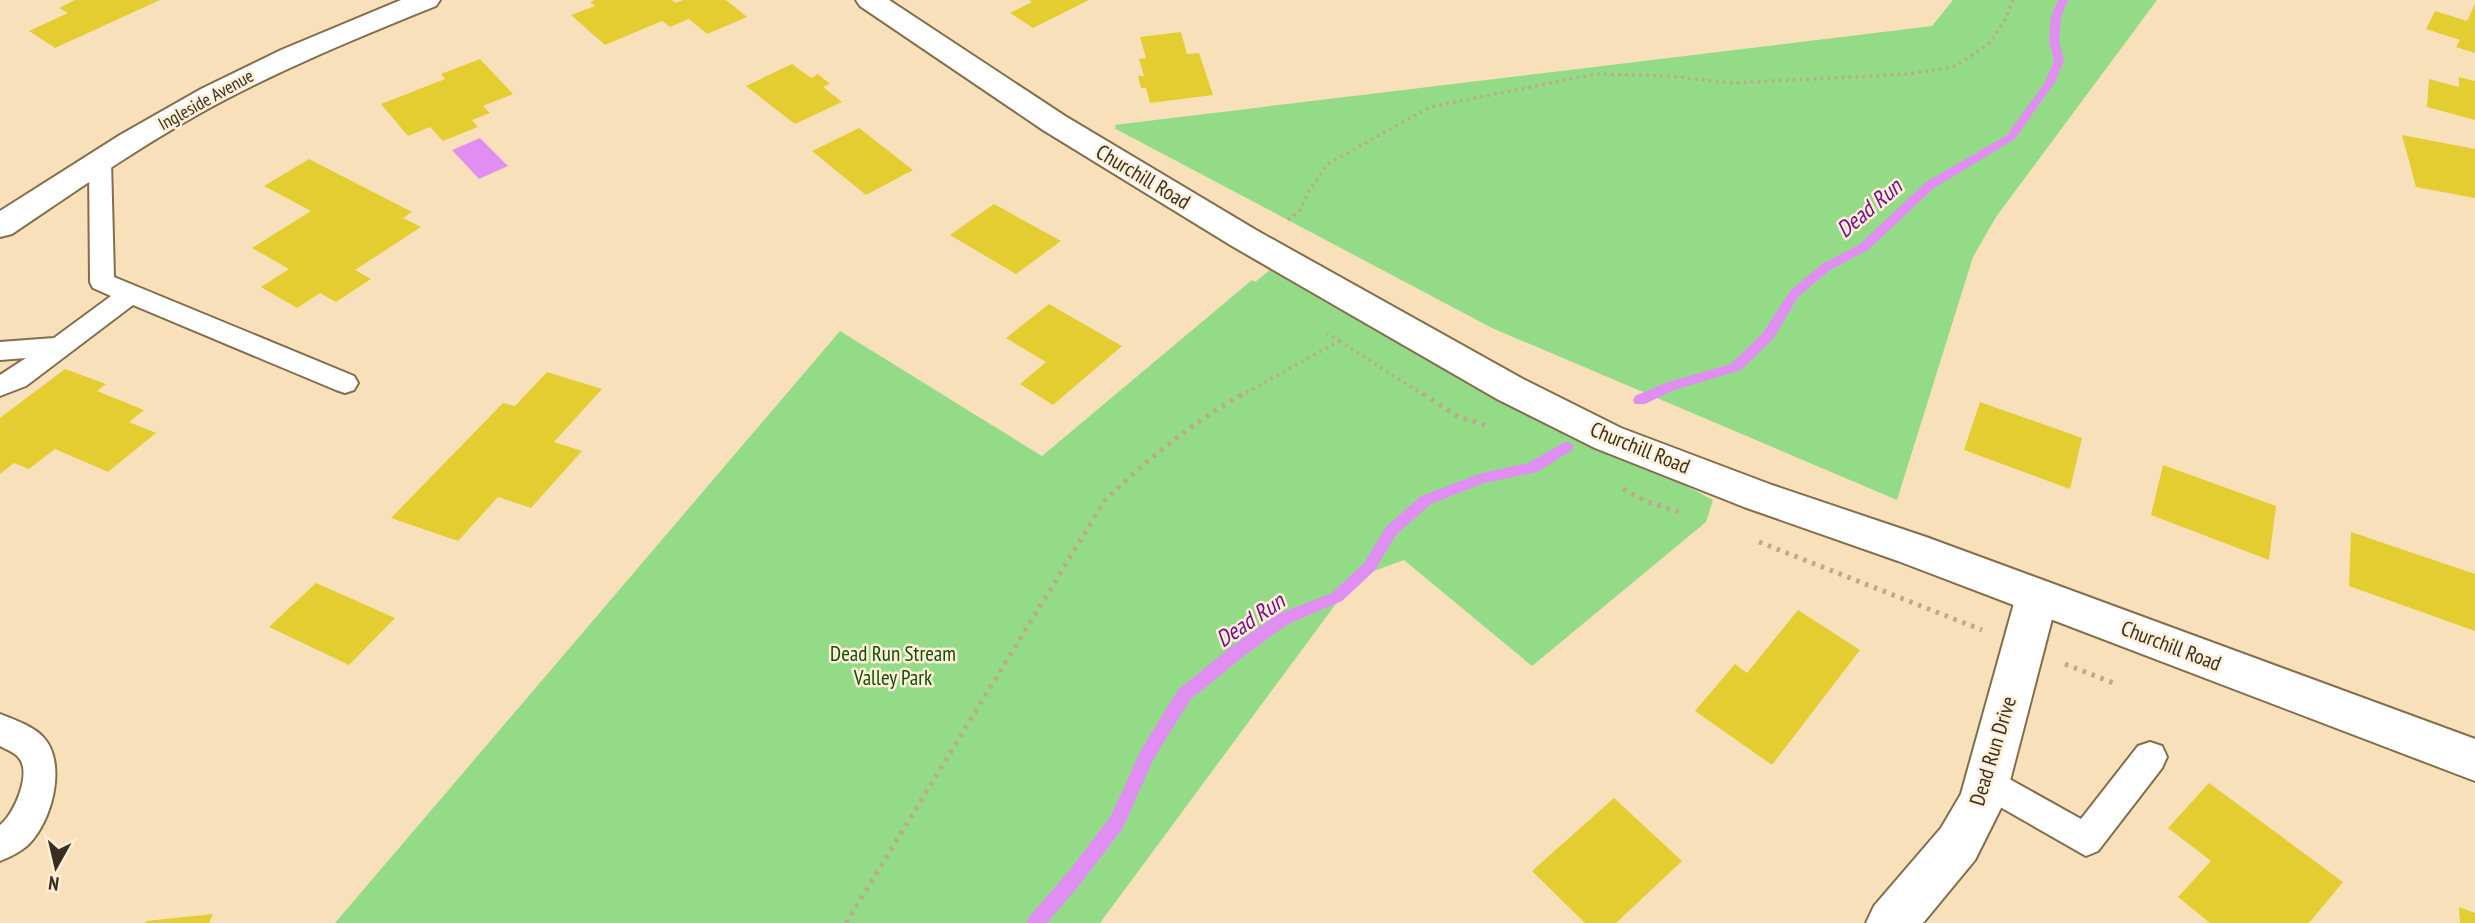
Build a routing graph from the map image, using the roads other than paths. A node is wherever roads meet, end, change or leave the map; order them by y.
1 (426, 0) edge
2 (870, 0) edge
3 (100, 161) junction
4 (0, 226) edge
5 (131, 294) junction
6 (58, 347) junction
7 (0, 351) edge
8 (345, 383) dead end
9 (0, 386) edge
10 (2037, 596) junction
11 (0, 729) edge
12 (2150, 757) dead end
13 (2475, 760) edge
14 (1986, 781) junction
15 (0, 845) edge
16 (1891, 923) edge

1 - 3 street, Ingleside Avenue
2 - 10 street, Churchill Road
3 - 4 street, Ingleside Avenue
3 - 5 lane
5 - 6 lane
5 - 8 lane
6 - 7 lane
6 - 9 lane
10 - 13 street, Churchill Road
10 - 14 street, Dead Run Drive
11 - 15 lane
12 - 14 lane
14 - 16 street, Dead Run Drive

